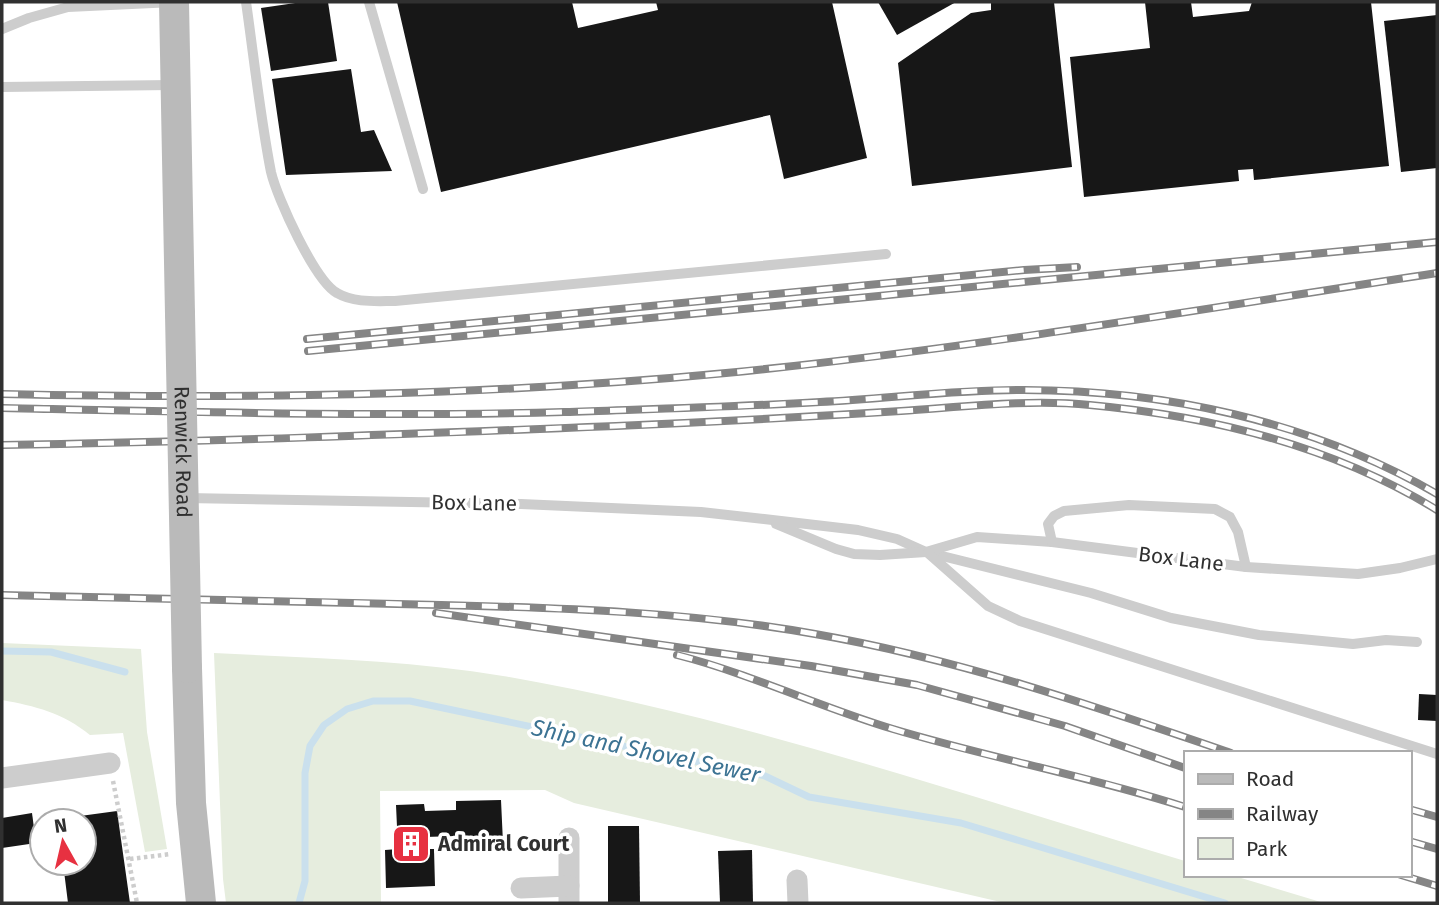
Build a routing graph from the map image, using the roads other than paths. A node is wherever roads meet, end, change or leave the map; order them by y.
1 (174, 2) edge
2 (246, 2) edge
3 (369, 2) edge
4 (98, 4) edge
5 (2, 29) edge
6 (175, 85) junction
7 (2, 87) edge
8 (423, 189) dead end
9 (886, 254) dead end
10 (184, 498) junction
11 (764, 519) junction
12 (1052, 542) junction
13 (926, 552) junction
14 (1437, 559) edge
15 (1246, 568) junction
16 (1417, 642) dead end
17 (1437, 754) edge
18 (110, 763) road end
19 (2, 778) edge
20 (569, 838) dead end
21 (797, 880) dead end
22 (521, 888) dead end
23 (569, 895) edge
24 (201, 903) edge
25 (798, 903) edge

1 - 4 lane
1 - 6 street, Renwick Road
2 - 9 lane
3 - 8 lane
4 - 5 lane
6 - 7 lane
6 - 10 street, Renwick Road, bridge
10 - 11 lane, Box Lane
10 - 24 street, Renwick Road, bridge
11 - 13 lane, Box Lane
11 - 13 lane, Box Lane
12 - 13 lane, Box Lane
12 - 15 lane, Box Lane
12 - 15 lane
13 - 16 lane
13 - 17 lane
14 - 15 lane, Box Lane
18 - 19 street
20 - 23 street
21 - 25 street
22 - 23 street

